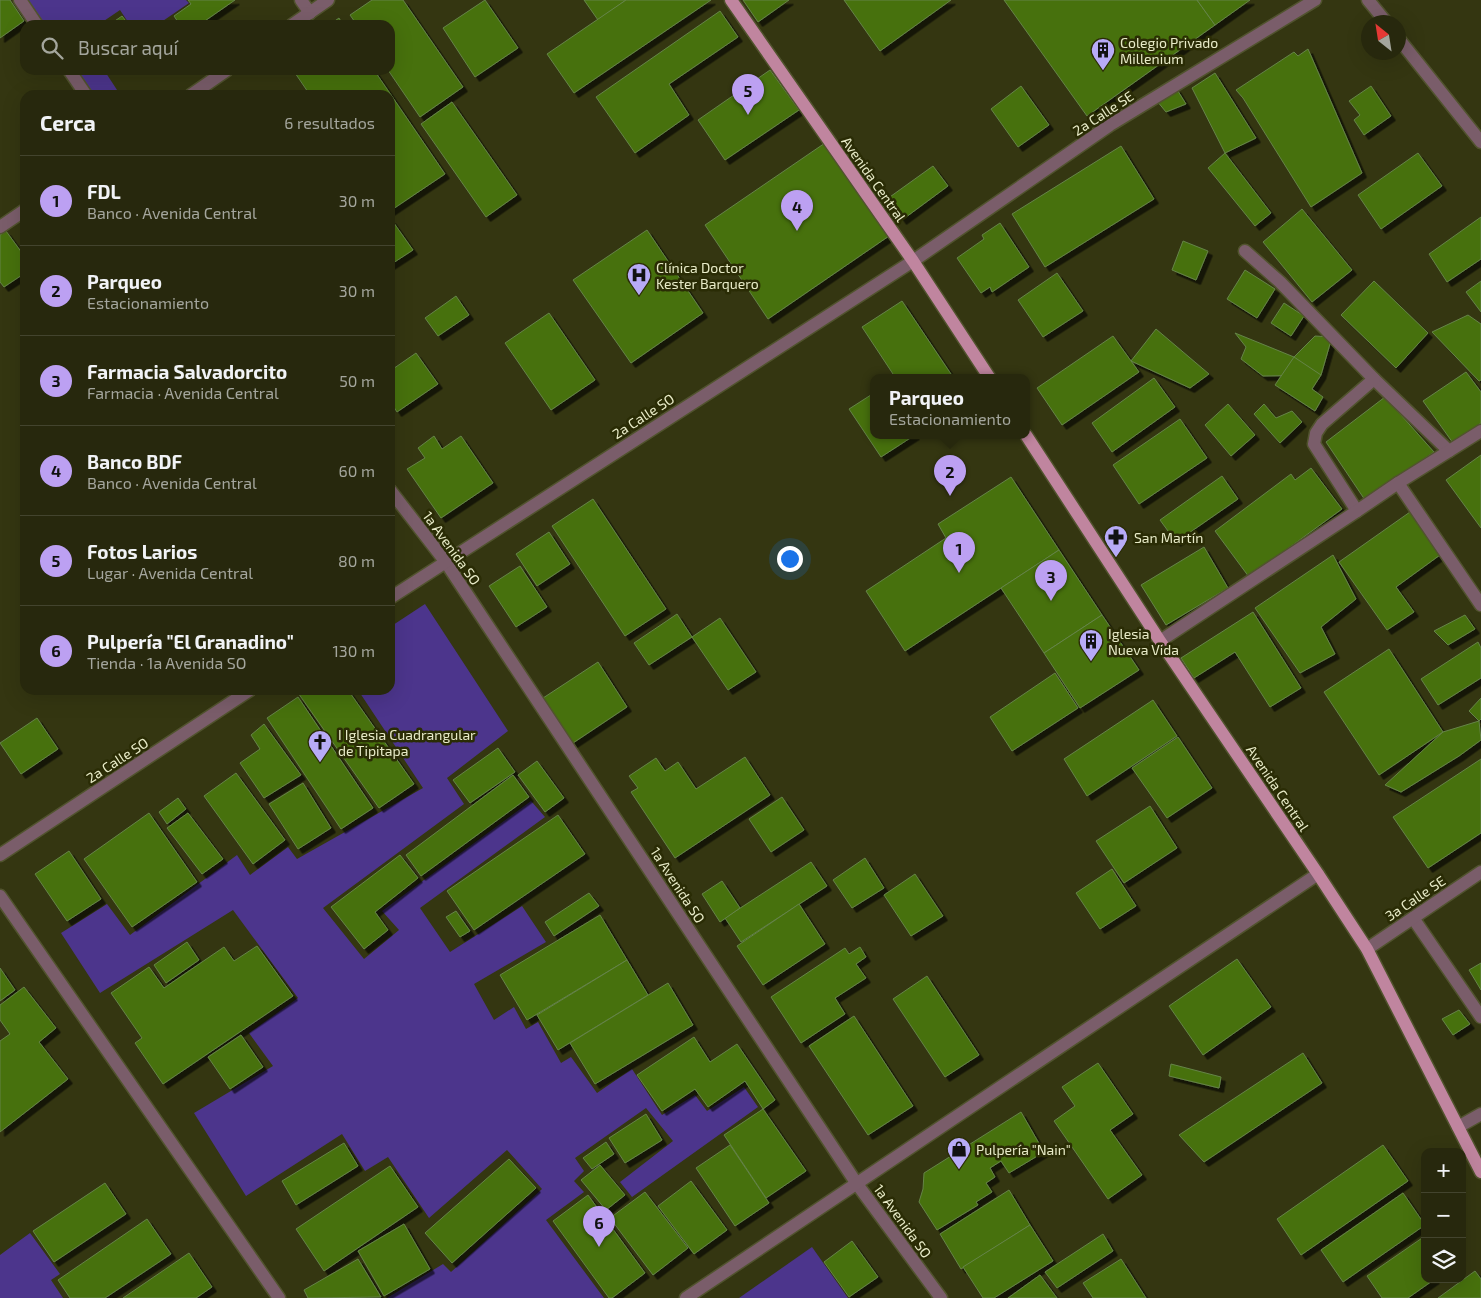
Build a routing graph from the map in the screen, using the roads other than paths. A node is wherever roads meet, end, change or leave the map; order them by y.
1 (20, 0) edge
2 (301, 0) edge
3 (328, 0) edge
4 (731, 0) edge
5 (1315, 0) edge
6 (1368, 0) edge
7 (310, 12) junction
8 (1380, 15) edge
9 (34, 20) edge
10 (299, 20) edge
11 (1406, 48) edge
12 (72, 75) edge
13 (220, 75) edge
14 (83, 90) edge
15 (198, 90) edge
16 (1481, 142) edge
17 (20, 213) edge
18 (0, 227) edge
19 (1245, 251) dead end
20 (913, 261) junction
21 (987, 374) edge
22 (1374, 379) junction
23 (1481, 431) edge
24 (1029, 439) edge
25 (1450, 451) junction
26 (1398, 483) junction
27 (395, 496) edge
28 (1357, 512) junction
29 (446, 561) junction
30 (395, 595) edge
31 (1481, 605) edge
32 (1160, 641) junction
33 (242, 695) edge
34 (0, 855) edge
35 (1481, 872) edge
36 (1318, 874) junction
37 (0, 896) edge
38 (1413, 918) junction
39 (1367, 949) junction
40 (1481, 1016) edge
41 (1481, 1114) edge
42 (1458, 1127) junction
43 (1481, 1172) edge
44 (857, 1184) junction
45 (279, 1298) edge
46 (686, 1298) edge
47 (940, 1298) edge

1 - 9 street
2 - 7 street
3 - 7 street
4 - 20 main road, Avenida Central
5 - 20 street, 2a Calle SE
6 - 8 street
7 - 10 street
11 - 16 street
12 - 14 street
13 - 15 street
17 - 18 street
19 - 22 street
20 - 21 main road, Avenida Central
20 - 29 street, 2a Calle SO
22 - 25 street
22 - 28 street
23 - 25 street
24 - 32 main road, Avenida Central
25 - 26 street
26 - 28 street
26 - 31 street
27 - 29 street, 1a Avenida SO
28 - 32 street
29 - 30 street, 2a Calle SO
29 - 44 street, 1a Avenida SO
32 - 36 main road, Avenida Central
33 - 34 street, 2a Calle SO
35 - 38 street, 3a Calle SE
36 - 39 main road, Avenida Central
36 - 44 street
37 - 45 street
38 - 39 street, 3a Calle SE
38 - 40 street
39 - 42 main road, Avenida Central
41 - 42 street
42 - 43 main road, Avenida Central
44 - 46 street
44 - 47 street, 1a Avenida SO

